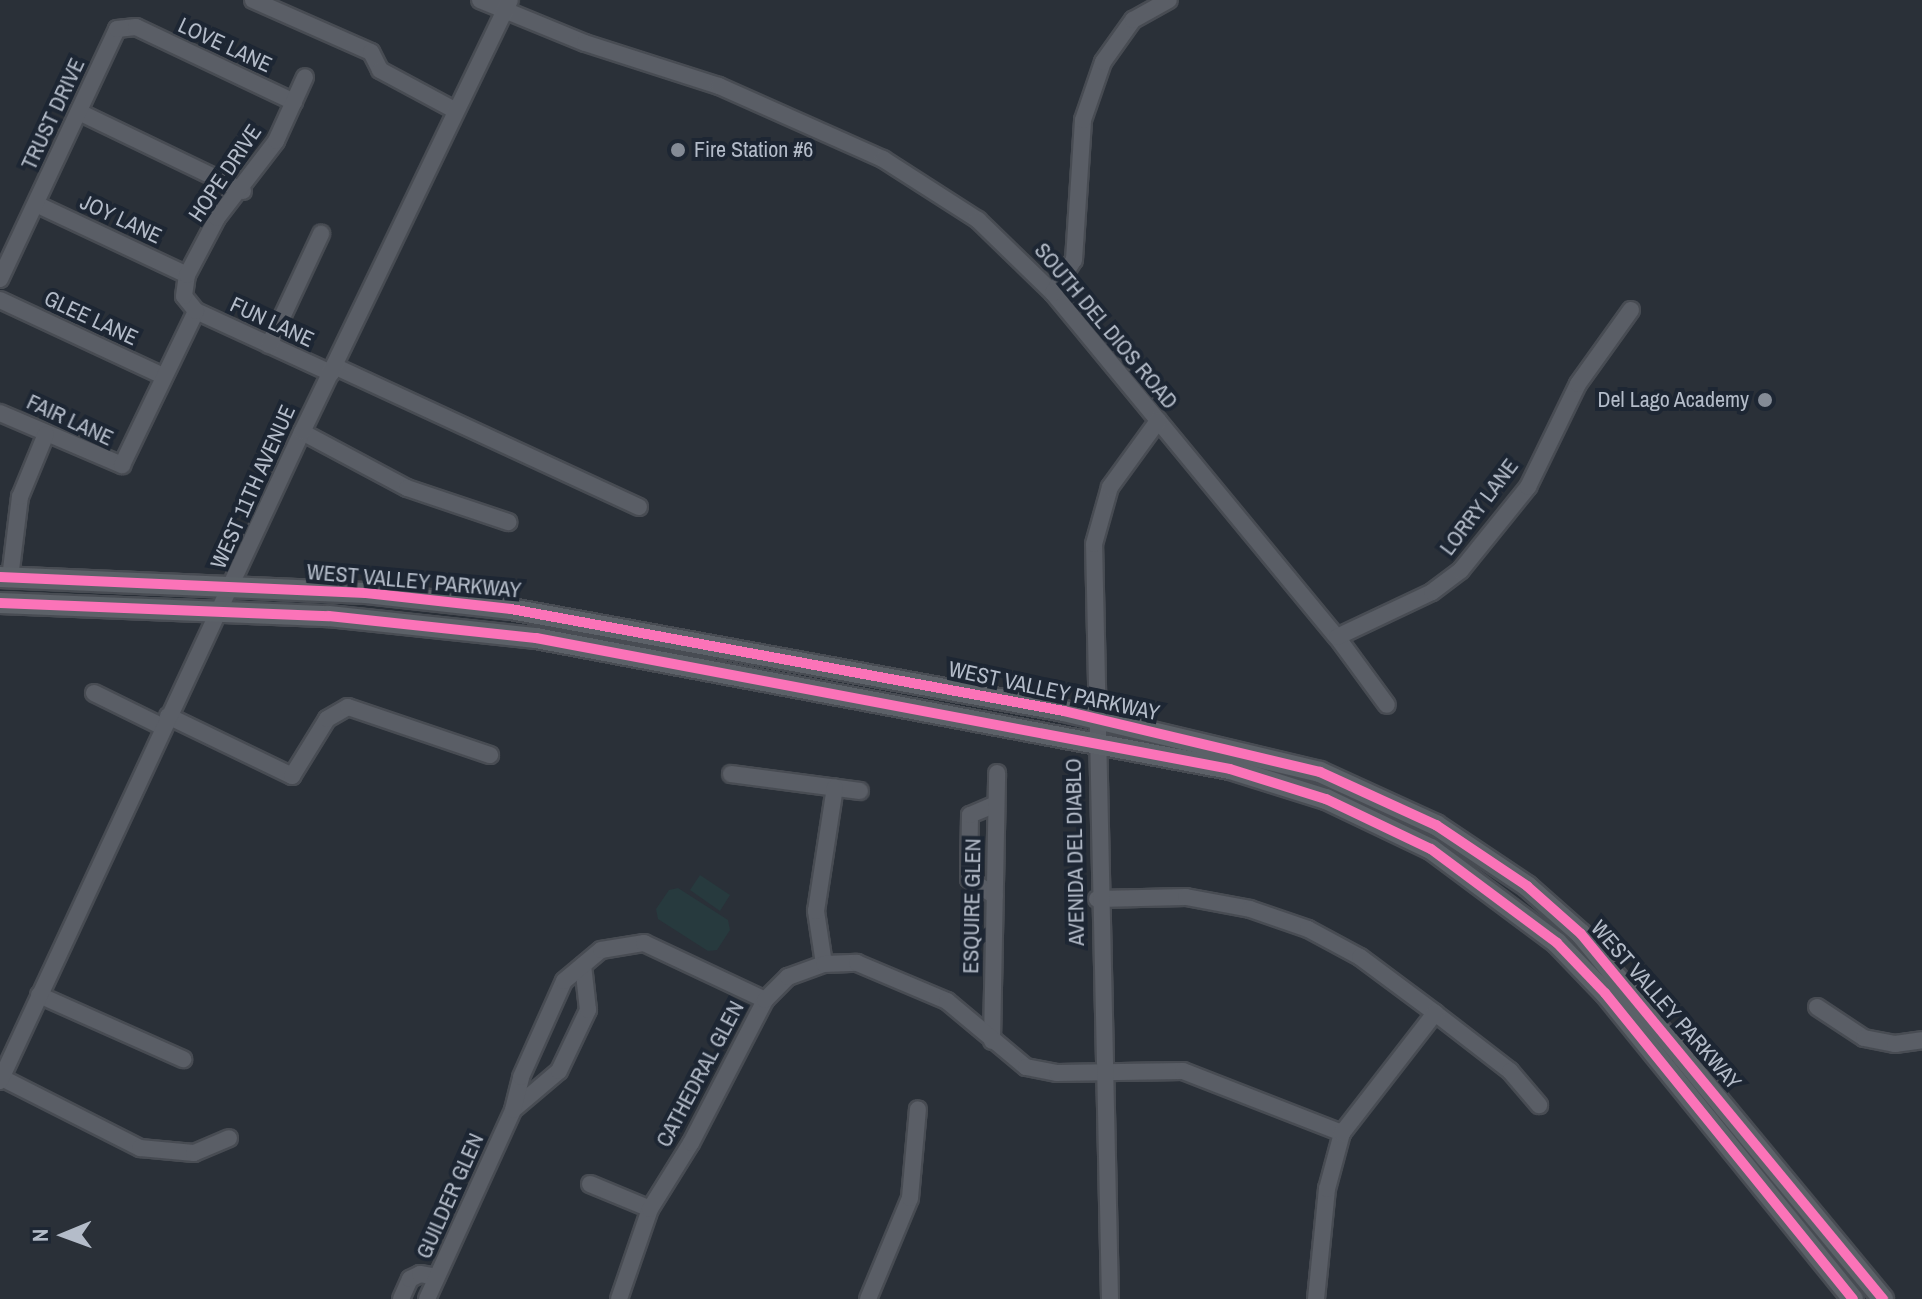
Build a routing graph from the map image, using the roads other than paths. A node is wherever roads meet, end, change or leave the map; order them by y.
1 (253, 0) edge
2 (480, 0) edge
3 (1169, 0) edge
4 (508, 6) edge
5 (136, 27) joint
6 (305, 77) dead end
7 (294, 102) junction
8 (456, 111) junction
9 (79, 112) junction
10 (243, 191) junction
11 (36, 204) junction
12 (321, 234) dead end
13 (187, 275) junction
14 (0, 279) edge
15 (1053, 293) junction
16 (0, 300) edge
17 (1631, 310) dead end
18 (196, 311) junction
19 (269, 345) junction
20 (332, 369) junction
21 (163, 376) junction
22 (0, 413) edge
23 (1158, 421) junction
24 (302, 432) junction
25 (46, 434) junction
26 (639, 507) dead end
27 (508, 522) dead end
28 (5, 578) edge
29 (232, 588) junction
30 (0, 603) edge
31 (221, 612) junction
32 (1337, 637) junction
33 (94, 693) dead end
34 (1387, 705) dead end
35 (1095, 719) junction
36 (166, 722) junction
37 (1094, 745) junction
38 (490, 755) dead end
39 (997, 773) dead end
40 (731, 774) dead end
41 (835, 787) junction
42 (860, 791) dead end
43 (996, 804) junction
44 (995, 896) junction
45 (1097, 899) junction
46 (824, 964) junction
47 (583, 965) junction
48 (39, 995) junction
49 (765, 1000) junction
50 (1817, 1007) dead end
51 (1435, 1013) junction
52 (1922, 1040) edge
53 (992, 1041) junction
54 (183, 1059) dead end
55 (1102, 1071) junction
56 (1, 1079) edge
57 (1539, 1105) dead end
58 (918, 1109) dead end
59 (513, 1110) junction
60 (1342, 1133) junction
61 (229, 1138) dead end
62 (590, 1184) dead end
63 (650, 1209) junction
64 (437, 1277) junction
65 (1868, 1281) junction
66 (1849, 1297) edge
67 (401, 1299) edge
68 (427, 1299) edge
69 (619, 1299) edge
70 (868, 1299) edge
71 (1110, 1299) edge
72 (1316, 1299) edge
73 (1883, 1299) edge

1 - 8 street
2 - 4 street, SOUTH DEL DIOS ROAD
3 - 15 street
4 - 8 street, WEST 11TH AVENUE
4 - 15 street, SOUTH DEL DIOS ROAD
5 - 7 street, LOVE LANE
5 - 9 street, TRUST DRIVE
6 - 7 street, HOPE DRIVE
7 - 10 street, HOPE DRIVE
8 - 20 street, WEST 11TH AVENUE
9 - 10 street
9 - 11 street, TRUST DRIVE
10 - 13 street, HOPE DRIVE
11 - 13 street, JOY LANE
11 - 14 street, TRUST DRIVE
12 - 19 street
13 - 18 street
15 - 23 street, SOUTH DEL DIOS ROAD
16 - 21 street, GLEE LANE
17 - 32 street, LORRY LANE
18 - 19 street, FUN LANE
18 - 21 street
19 - 20 street, FUN LANE
20 - 24 street, WEST 11TH AVENUE
20 - 26 street, FUN LANE
21 - 25 street, FAIR LANE
22 - 25 street, FAIR LANE
23 - 32 street, SOUTH DEL DIOS ROAD
23 - 35 street, AVENIDA DEL DIABLO
24 - 27 street
24 - 29 street, WEST 11TH AVENUE
25 - 28 street
28 - 29 main road, WEST VALLEY PARKWAY
29 - 31 street, WEST 11TH AVENUE
29 - 35 main road, WEST VALLEY PARKWAY
30 - 31 main road, WEST VALLEY PARKWAY
31 - 36 street, WEST 11TH AVENUE
31 - 37 main road, WEST VALLEY PARKWAY
32 - 34 street, SOUTH DEL DIOS ROAD
33 - 36 street
35 - 37 street, AVENIDA DEL DIABLO
35 - 65 main road, WEST VALLEY PARKWAY
36 - 38 street
36 - 48 street, WEST 11TH AVENUE
37 - 45 street, AVENIDA DEL DIABLO
37 - 66 main road, WEST VALLEY PARKWAY
39 - 43 street, ESQUIRE GLEN
40 - 41 street
41 - 42 street
41 - 46 street
43 - 44 street, ESQUIRE GLEN
43 - 44 street
44 - 53 street, ESQUIRE GLEN
45 - 51 street
45 - 55 street, AVENIDA DEL DIABLO
46 - 49 street, CATHEDRAL GLEN
46 - 53 street, CATHEDRAL GLEN
47 - 49 street, GUILDER GLEN
47 - 59 street, GUILDER GLEN
47 - 59 street, GUILDER GLEN
48 - 54 street
48 - 56 street, WEST 11TH AVENUE
49 - 63 street, CATHEDRAL GLEN
50 - 52 street
51 - 57 street
51 - 60 street
53 - 55 street, CATHEDRAL GLEN
55 - 60 street, CATHEDRAL GLEN
55 - 71 street, AVENIDA DEL DIABLO
56 - 61 street
58 - 70 street
59 - 64 street, GUILDER GLEN
60 - 72 street
62 - 63 street
63 - 69 street, CATHEDRAL GLEN
64 - 67 street
64 - 68 street, GUILDER GLEN
65 - 66 street
65 - 73 main road, WEST VALLEY PARKWAY

